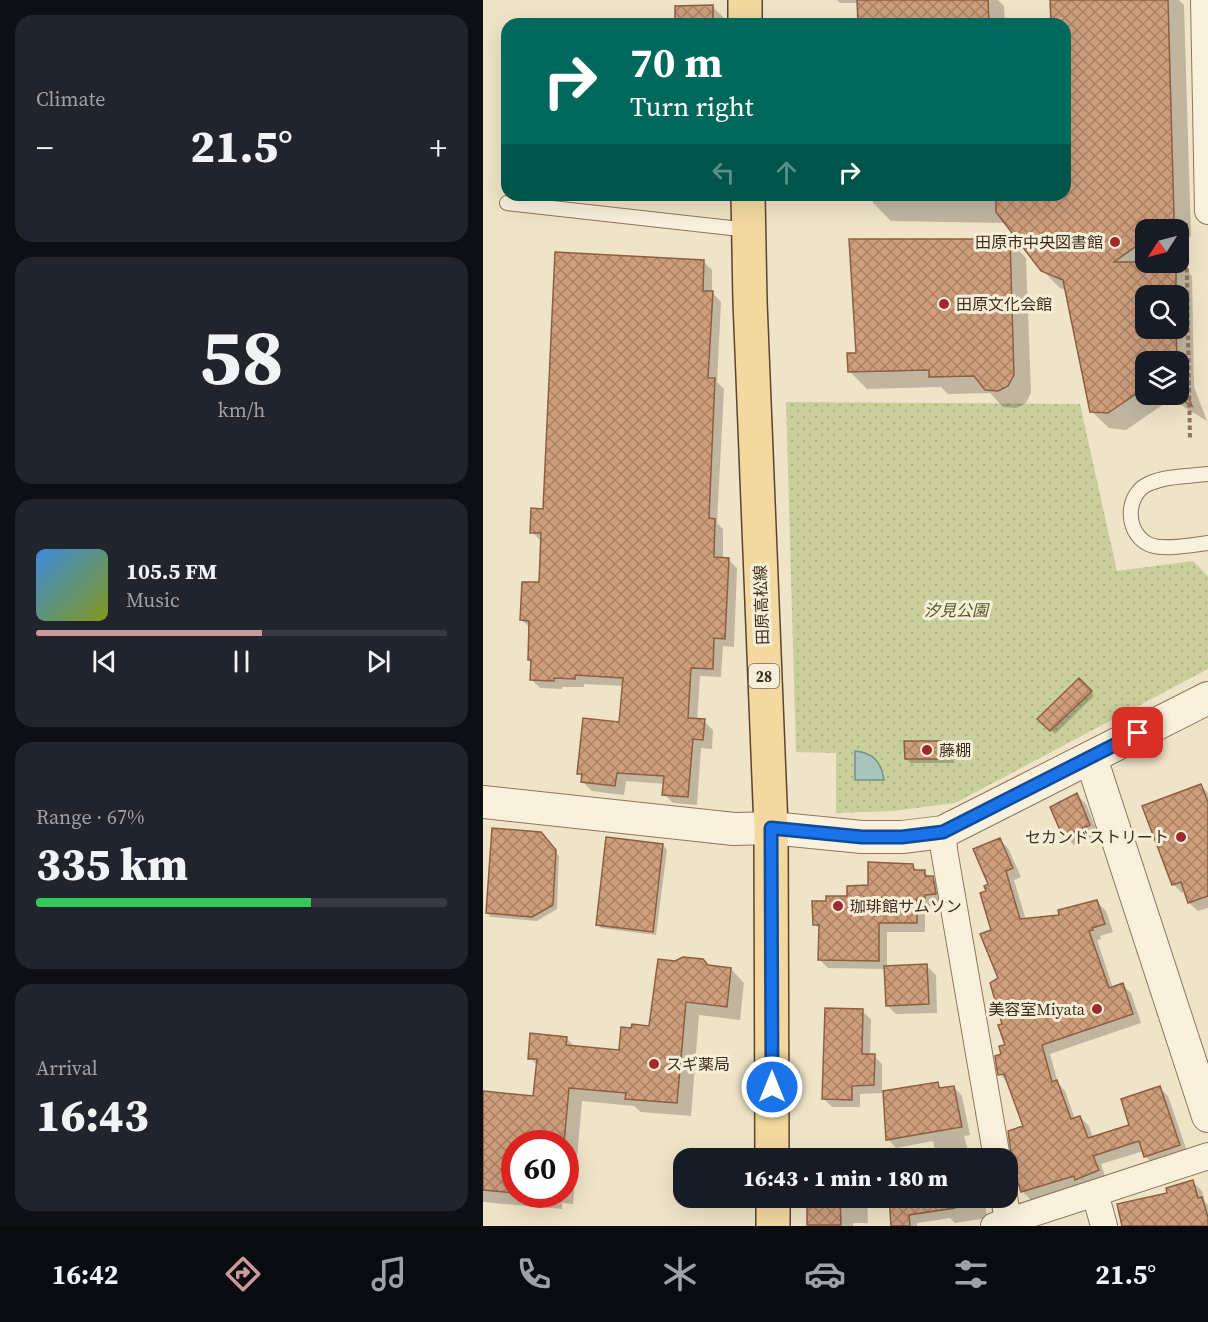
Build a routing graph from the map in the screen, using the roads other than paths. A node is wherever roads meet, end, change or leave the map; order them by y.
1 (745, 0) edge
2 (1203, 0) edge
3 (745, 18) edge
4 (1207, 130) edge
5 (748, 201) edge
6 (507, 203) dead end
7 (1208, 211) edge
8 (749, 230) junction
9 (1208, 474) edge
10 (1208, 543) edge
11 (1208, 698) edge
12 (1091, 758) junction
13 (483, 802) edge
14 (771, 828) junction
15 (943, 832) junction
16 (1208, 1116) edge
17 (772, 1148) edge
18 (995, 1148) edge
19 (1208, 1156) edge
20 (1095, 1193) junction
21 (773, 1208) edge
22 (1002, 1215) edge
23 (773, 1226) edge
24 (1104, 1226) edge

1 - 3 main road
2 - 4 street
4 - 7 street
5 - 8 main road, 田原高松線 / 28
6 - 8 lane
8 - 14 main road, 田原高松線 / 28
9 - 10 lane
11 - 12 street
12 - 15 street
12 - 16 street
13 - 14 street
14 - 15 street
14 - 17 main road, 田原高松線 / 28
15 - 18 street
19 - 20 street
20 - 22 street
20 - 24 street
21 - 23 main road

